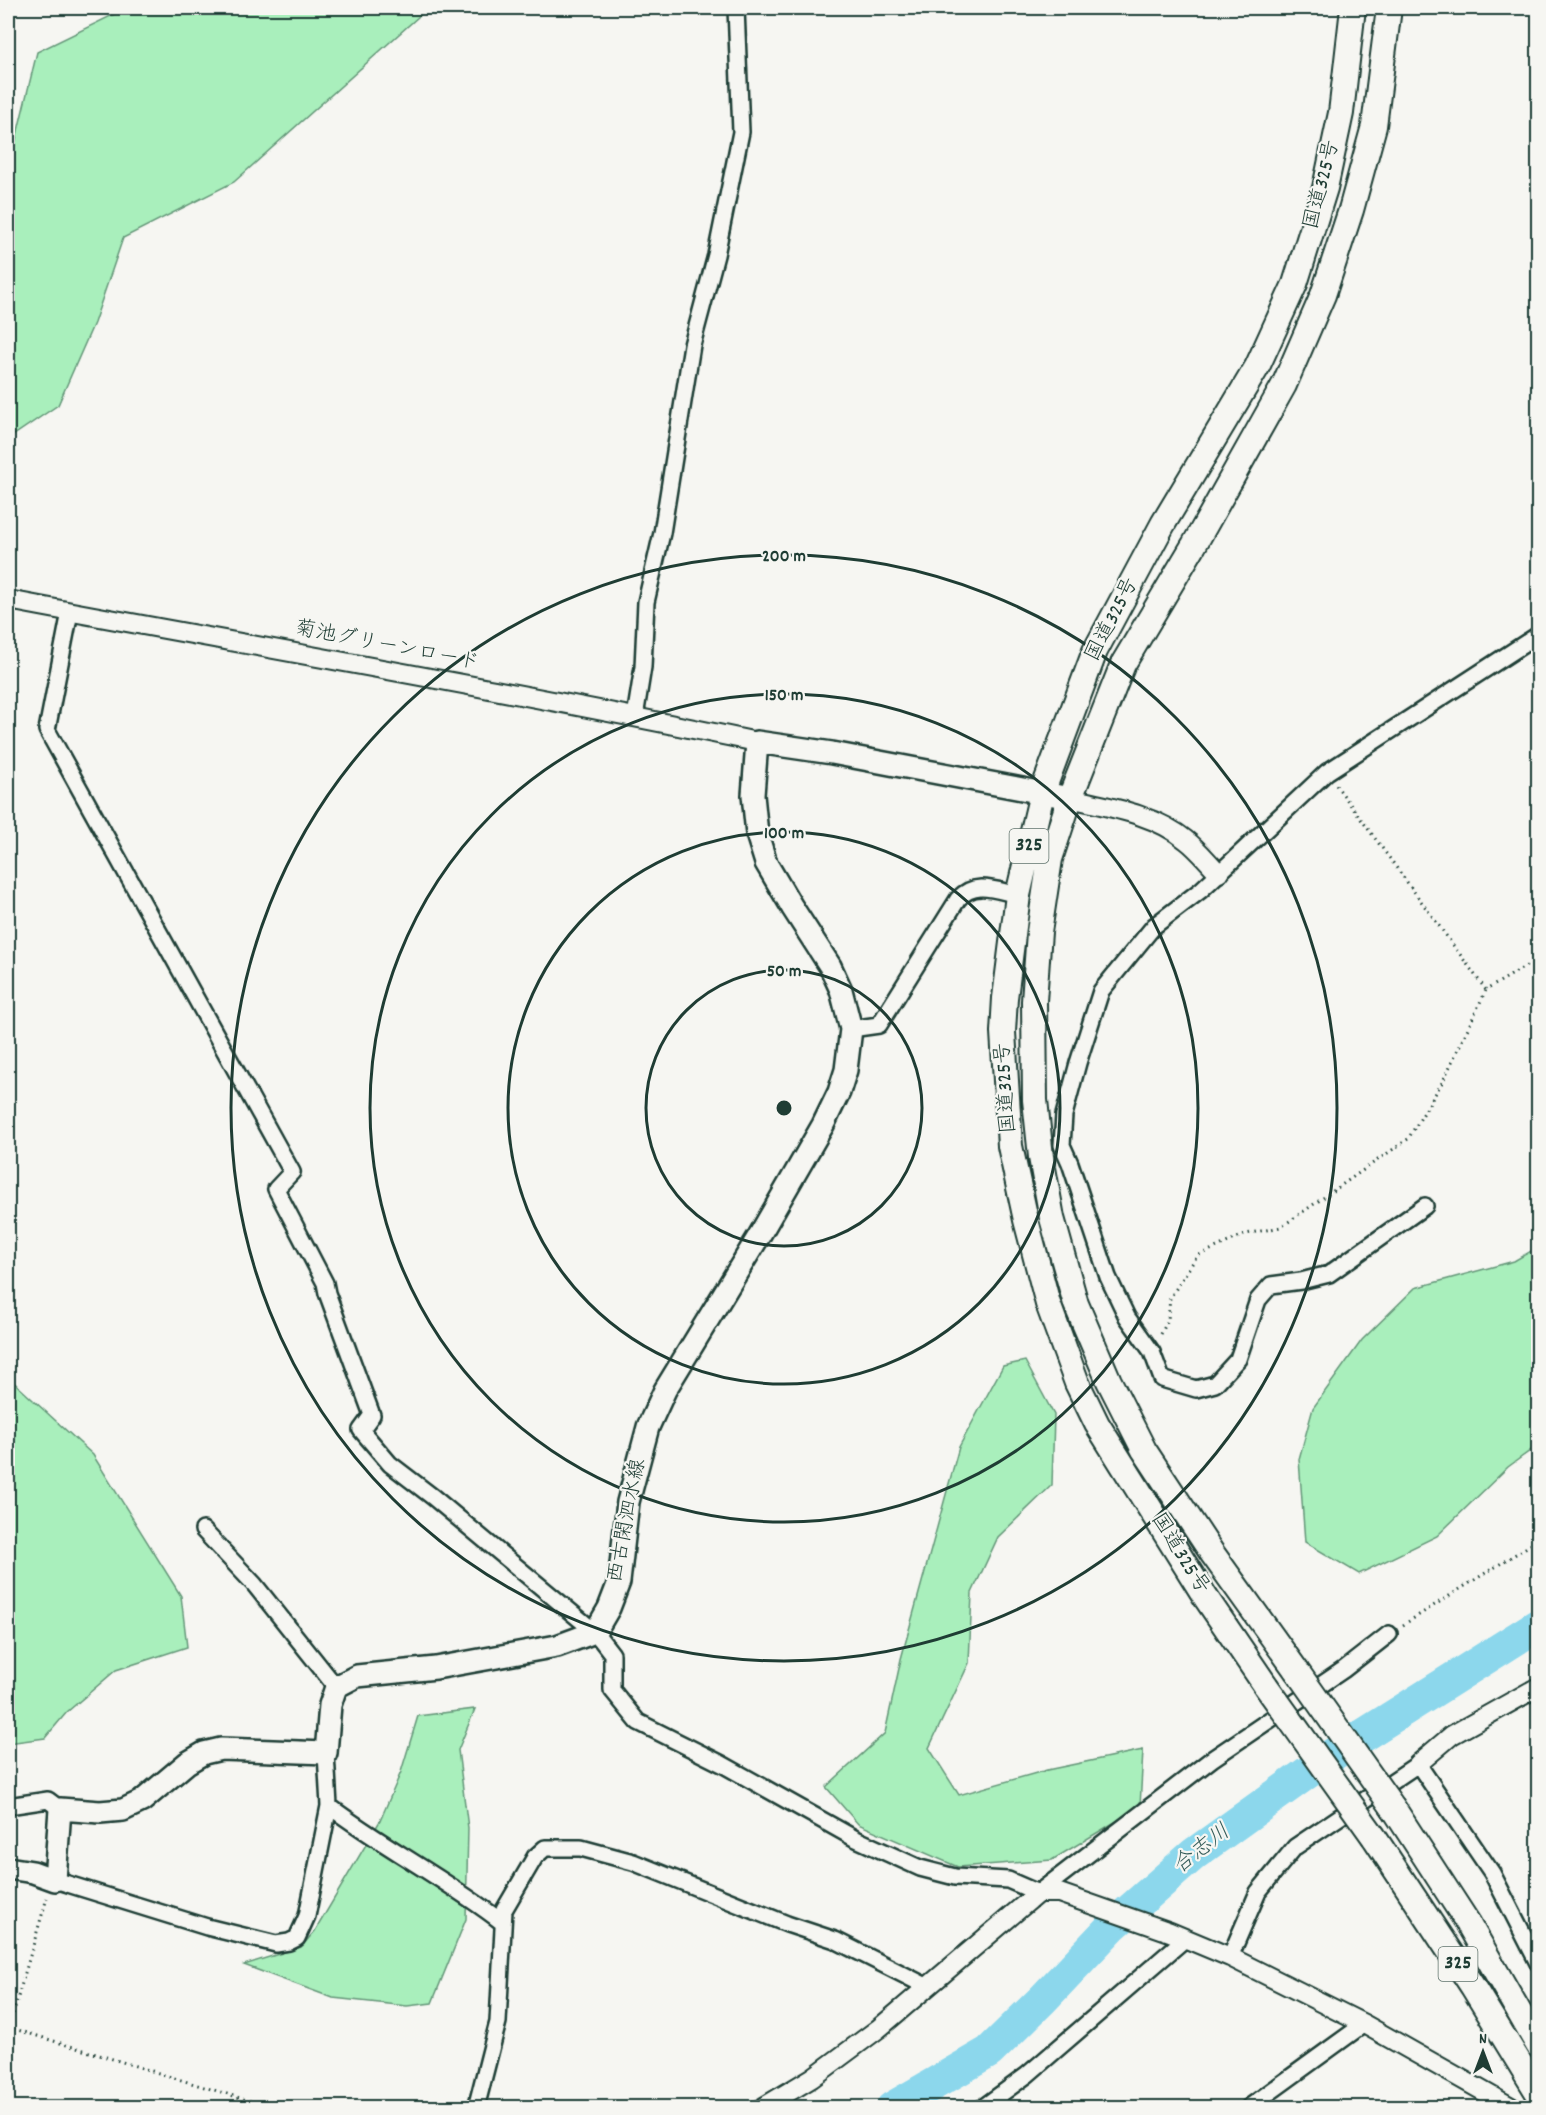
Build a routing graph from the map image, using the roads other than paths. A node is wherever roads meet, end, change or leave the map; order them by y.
1 (736, 8) edge
2 (1353, 8) edge
3 (1389, 8) edge
4 (8, 600) edge
5 (70, 612) junction
6 (1539, 635) edge
7 (635, 717) junction
8 (757, 742) junction
9 (1042, 793) junction
10 (1070, 798) junction
11 (1219, 873) junction
12 (1018, 895) junction
13 (851, 1029) junction
14 (1425, 1206) dead end
15 (203, 1530) dead end
16 (595, 1632) junction
17 (1389, 1634) road end
18 (336, 1687) junction
19 (1539, 1687) edge
20 (327, 1753) junction
21 (1418, 1764) junction
22 (8, 1806) edge
23 (328, 1806) junction
24 (60, 1809) junction
25 (8, 1868) edge
26 (55, 1880) junction
27 (1038, 1893) junction
28 (503, 1923) junction
29 (1178, 1935) junction
30 (1230, 1958) junction
31 (1539, 1963) edge
32 (928, 1987) junction
33 (1364, 2024) junction
34 (1539, 2044) edge
35 (1539, 2093) edge
36 (476, 2108) edge
37 (762, 2108) edge
38 (982, 2108) edge
39 (1248, 2108) edge
40 (1513, 2108) edge

1 - 7 street
2 - 9 highway, 国道325号 / 325
3 - 10 highway, 国道325号 / 325
4 - 5 street, 菊池グリーンロード
5 - 7 street, 菊池グリーンロード
5 - 16 street
6 - 11 street
7 - 8 street, 菊池グリーンロード
8 - 9 main road
8 - 13 main road, 西古閑泗水線
9 - 10 main road
9 - 12 highway, 国道325号 / 325
10 - 11 street
10 - 34 highway, 国道325号 / 325, bridge
11 - 14 street
12 - 13 street
12 - 35 highway, 国道325号 / 325, bridge
13 - 16 main road, 西古閑泗水線
15 - 18 street
16 - 18 main road
16 - 27 street
17 - 27 street
18 - 20 main road
19 - 21 street
20 - 23 street
20 - 24 main road
21 - 30 street
21 - 31 street
22 - 24 street
23 - 26 street
23 - 28 street
24 - 26 main road
25 - 26 main road
27 - 29 street
27 - 32 street
28 - 32 street
28 - 36 street
29 - 30 street
29 - 38 street
30 - 33 street
32 - 37 street
33 - 39 street
33 - 40 street

